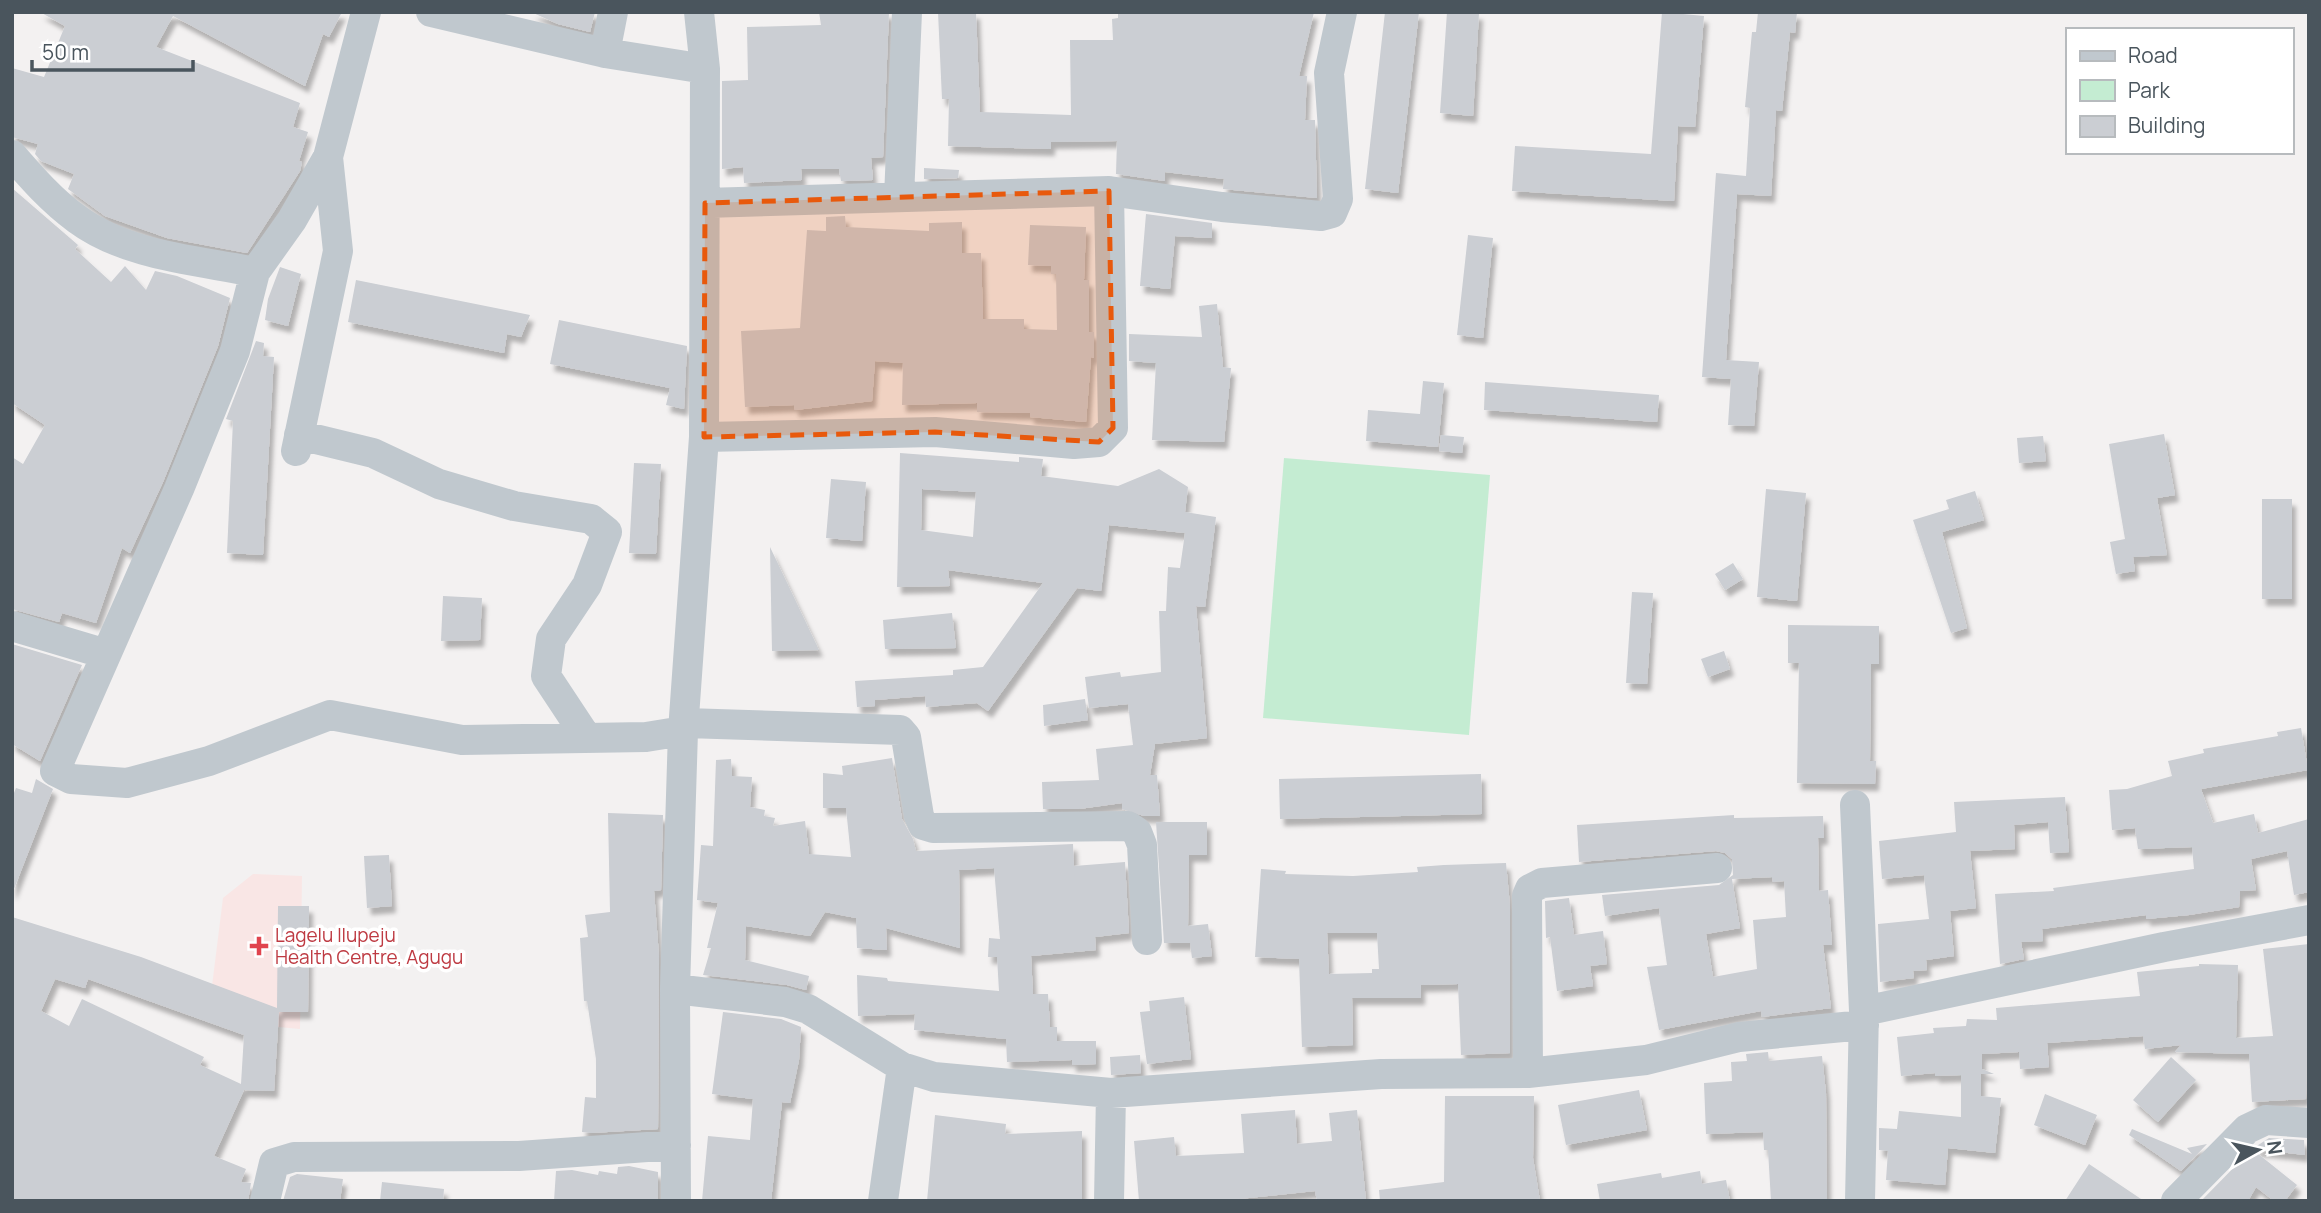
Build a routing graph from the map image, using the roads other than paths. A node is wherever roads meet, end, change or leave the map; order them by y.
1 (366, 12) edge
2 (431, 12) edge
3 (613, 12) edge
4 (699, 12) edge
5 (907, 12) edge
6 (1342, 12) edge
7 (605, 53) junction
8 (705, 69) junction
9 (12, 155) edge
10 (328, 157) junction
11 (1110, 191) junction
12 (899, 197) junction
13 (705, 203) junction
14 (255, 272) junction
15 (704, 437) junction
16 (12, 626) edge
17 (106, 654) junction
18 (685, 727) junction
19 (587, 738) junction
20 (1855, 806) dead end
21 (1717, 868) dead end
22 (2309, 920) edge
23 (1147, 940) dead end
24 (675, 989) junction
25 (1864, 1018) junction
26 (902, 1067) junction
27 (1528, 1073) junction
28 (1111, 1093) junction
29 (2309, 1123) edge
30 (677, 1145) junction
31 (265, 1201) edge
32 (676, 1201) edge
33 (883, 1201) edge
34 (1109, 1201) edge
35 (1860, 1201) edge
36 (2176, 1201) edge

1 - 10 street
2 - 7 street
3 - 7 street
4 - 8 street
5 - 12 street
6 - 11 street
7 - 8 street
8 - 13 street
9 - 14 street
10 - 14 street
10 - 19 street
11 - 12 street
11 - 15 street
12 - 13 street
13 - 15 street
14 - 17 street
15 - 18 street
16 - 17 street
17 - 19 street
18 - 19 street
18 - 23 street
18 - 24 street
20 - 25 street
21 - 27 street
22 - 25 street
24 - 26 street
24 - 30 street
25 - 27 street
25 - 35 street
26 - 28 street
26 - 33 street
27 - 28 street
28 - 34 street
29 - 36 street
30 - 31 street
30 - 32 street

